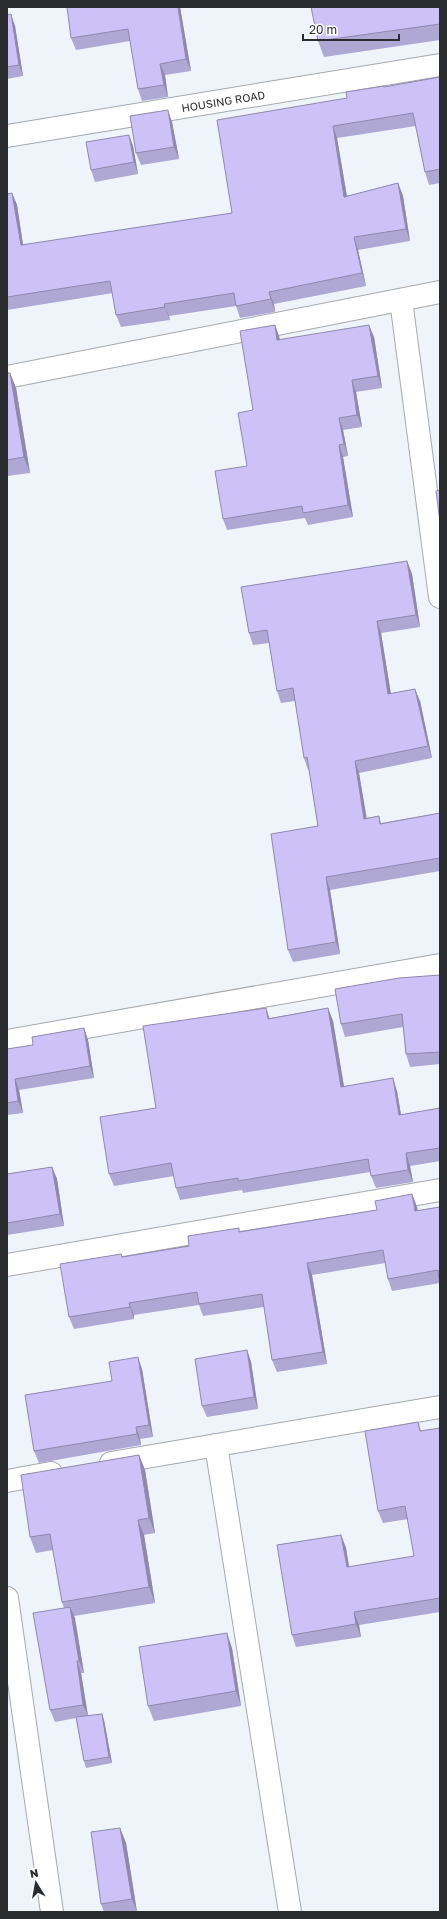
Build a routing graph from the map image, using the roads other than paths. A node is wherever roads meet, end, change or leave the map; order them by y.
1 (440, 65) edge
2 (7, 136) edge
3 (440, 292) edge
4 (401, 300) junction
5 (7, 377) edge
6 (440, 597) edge
7 (440, 965) edge
8 (7, 1041) edge
9 (440, 1190) edge
10 (7, 1265) edge
11 (440, 1408) edge
12 (216, 1445) junction
13 (92, 1466) edge
14 (69, 1470) edge
15 (7, 1481) edge
16 (7, 1598) edge
17 (52, 1912) edge
18 (290, 1912) edge

1 - 2 street, HOUSING ROAD
3 - 4 street
4 - 5 street
4 - 6 street
7 - 8 street
9 - 10 street
11 - 12 street
12 - 13 street
12 - 18 street
14 - 15 street
16 - 17 street

